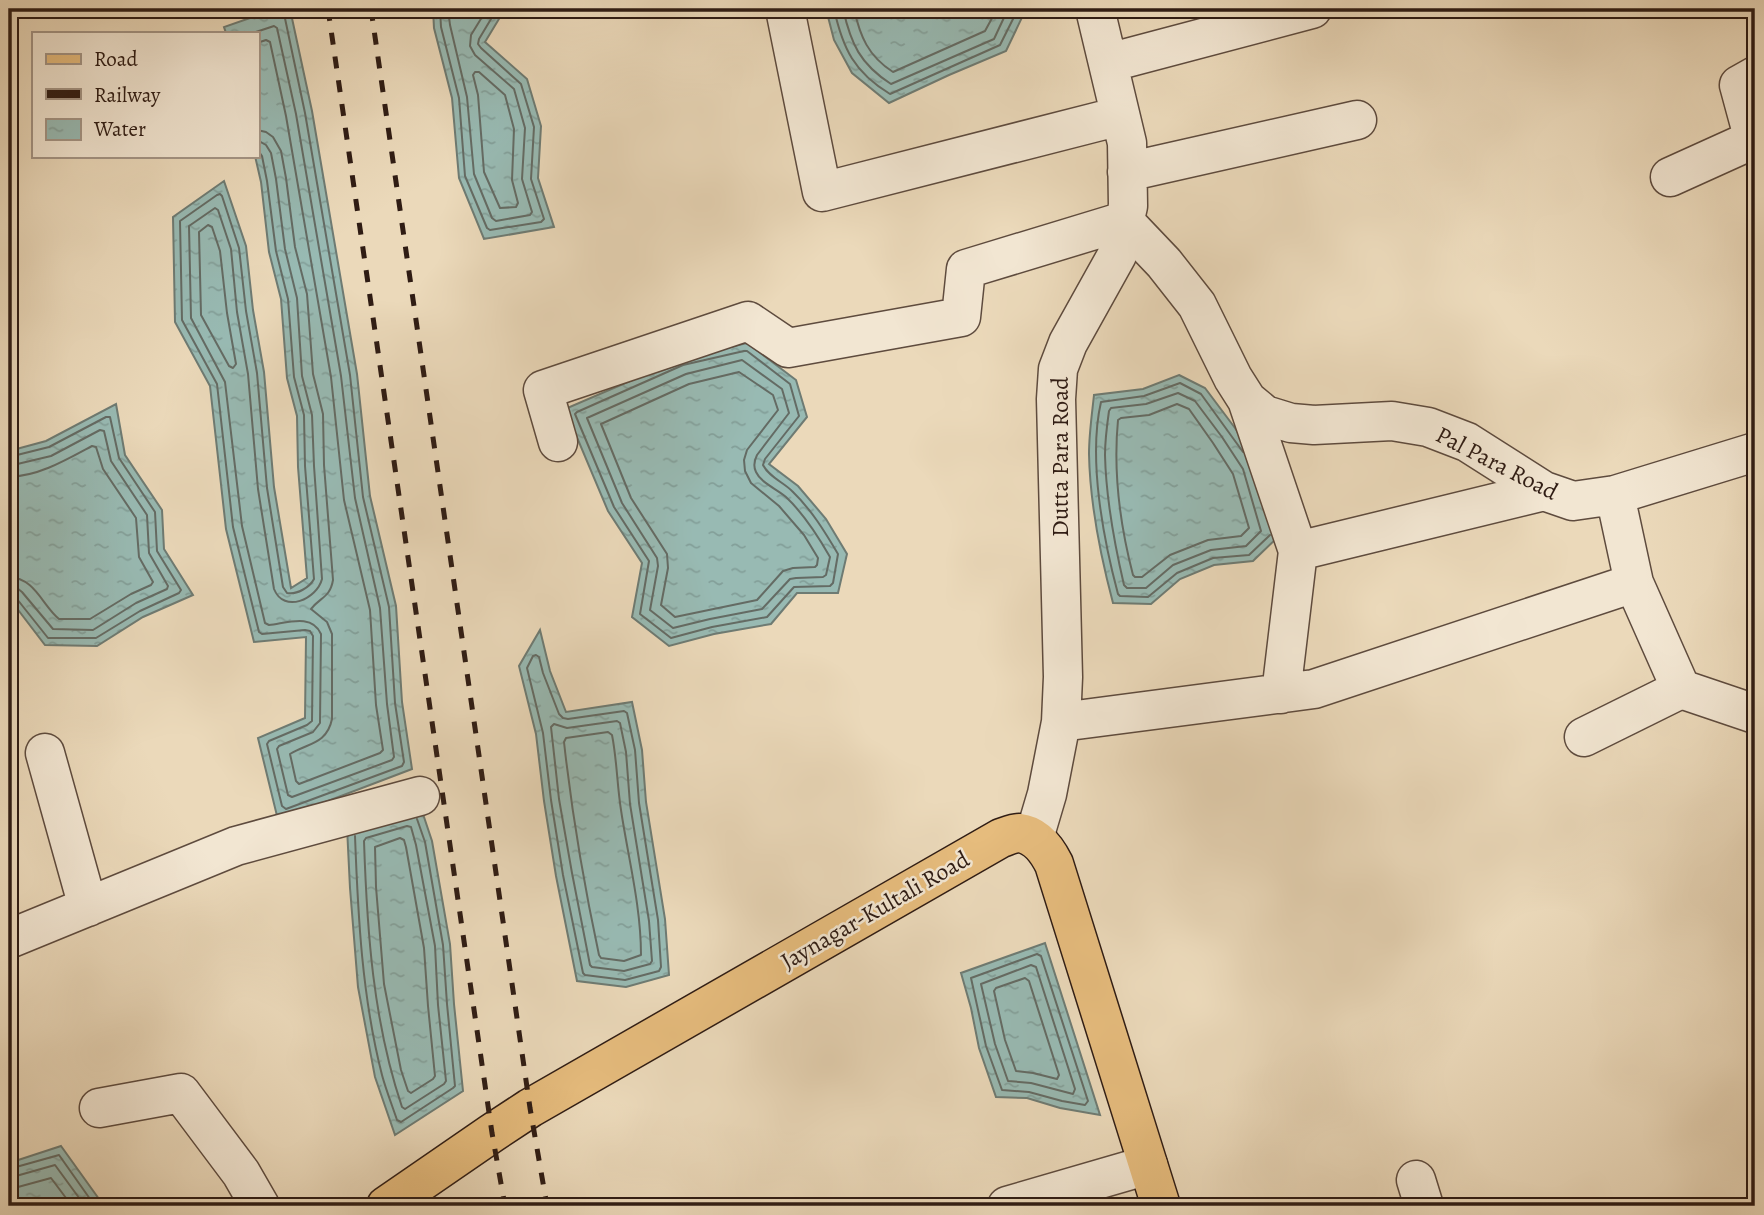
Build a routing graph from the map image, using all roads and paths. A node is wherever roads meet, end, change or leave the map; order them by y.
1 (785, 9) edge
2 (1095, 9) edge
3 (1312, 9) edge
4 (1108, 63) junction
5 (1755, 76) edge
6 (1120, 116) junction
7 (1357, 120) dead end
8 (1754, 142) edge
9 (1127, 172) junction
10 (1670, 177) dead end
11 (1124, 221) junction
12 (1247, 400) junction
13 (558, 442) dead end
14 (1755, 452) edge
15 (1544, 491) junction
16 (1615, 495) junction
17 (1298, 551) junction
18 (1634, 583) junction
19 (1681, 690) junction
20 (1281, 694) junction
21 (1755, 714) edge
22 (1060, 722) junction
23 (1584, 737) dead end
24 (45, 753) dead end
25 (420, 796) dead end
26 (1034, 838) junction
27 (88, 907) junction
28 (9, 939) edge
29 (99, 1108) dead end
30 (1148, 1165) junction
31 (260, 1206) edge
32 (386, 1206) edge
33 (1007, 1206) edge
34 (1161, 1206) edge

1 - 6 street
2 - 4 street, Dutta Para Road
3 - 4 street
4 - 6 street, Dutta Para Road
5 - 8 street
6 - 9 street, Dutta Para Road
7 - 9 street
8 - 10 street
9 - 11 street, Dutta Para Road
11 - 12 street, Pal Para Road
11 - 13 street
11 - 22 street, Dutta Para Road
12 - 15 street, Pal Para Road
12 - 17 street
14 - 16 street, Pal Para Road
15 - 16 street, Pal Para Road
15 - 17 street
16 - 18 street
17 - 20 street
18 - 19 street
18 - 20 street
19 - 21 street
19 - 23 street
20 - 22 street
22 - 26 street, Dutta Para Road
24 - 27 street
25 - 27 street
26 - 30 main road
26 - 32 main road, Jaynagar-Kultali Road
27 - 28 street
29 - 31 street
30 - 33 street
30 - 34 main road

